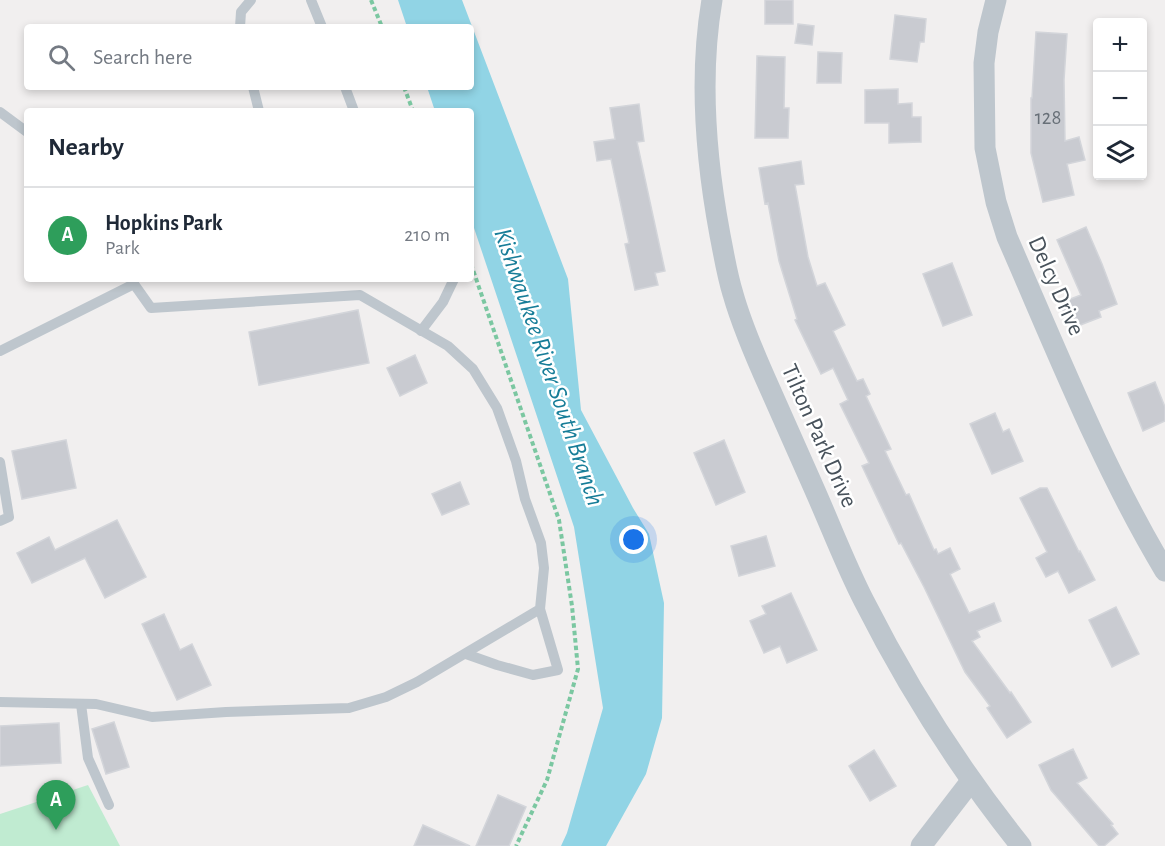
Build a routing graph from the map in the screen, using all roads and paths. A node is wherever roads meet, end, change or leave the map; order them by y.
1 (251, 0) edge
2 (311, 0) edge
3 (371, 0) edge
4 (712, 0) edge
5 (996, 0) edge
6 (240, 24) edge
7 (321, 24) edge
8 (380, 24) edge
9 (254, 90) edge
10 (346, 90) edge
11 (405, 90) edge
12 (258, 108) edge
13 (353, 108) edge
14 (412, 108) edge
15 (0, 112) edge
16 (24, 130) edge
17 (134, 282) edge
18 (453, 282) edge
19 (421, 331) junction
20 (0, 351) edge
21 (0, 462) edge
22 (1, 485) edge
23 (0, 521) edge
24 (1165, 571) edge
25 (540, 609) junction
26 (466, 654) junction
27 (0, 702) edge
28 (81, 704) junction
29 (971, 781) junction
30 (109, 805) dead end
31 (921, 846) edge
32 (1021, 846) edge

1 - 6 lane
2 - 7 lane
3 - 8 path
4 - 29 street, Tilton Park Drive
5 - 24 street, Delcy Drive
9 - 12 lane
10 - 13 lane
11 - 14 path
15 - 16 lane
17 - 19 lane
17 - 20 lane
18 - 19 lane
19 - 25 lane
21 - 22 lane
22 - 23 lane
25 - 26 lane
25 - 26 lane
26 - 28 lane
27 - 28 lane
28 - 30 lane
29 - 31 street
29 - 32 street, Tilton Park Drive

